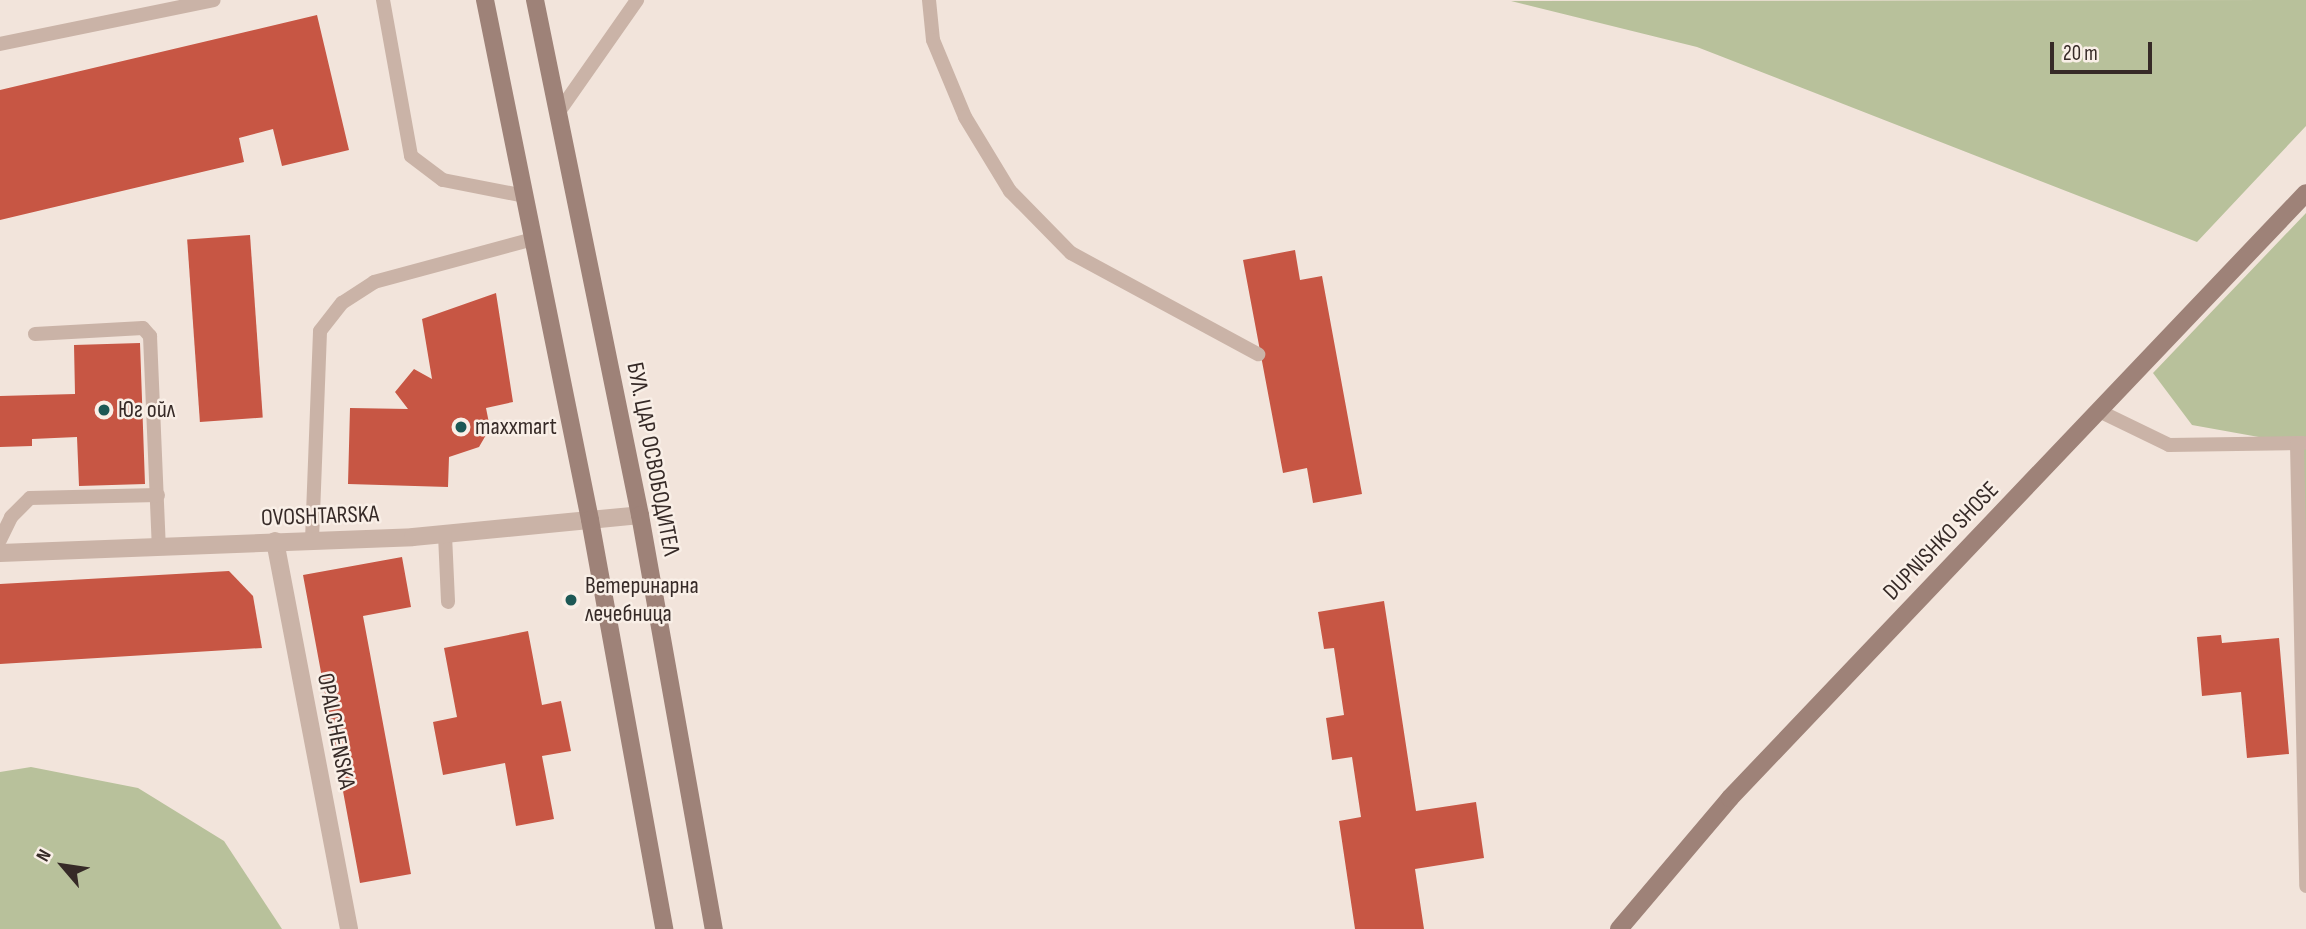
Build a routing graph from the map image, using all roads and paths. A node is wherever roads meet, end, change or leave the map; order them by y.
1 (214, 0) edge
2 (383, 0) edge
3 (485, 0) edge
4 (535, 0) edge
5 (637, 0) edge
6 (929, 0) edge
7 (0, 44) edge
8 (558, 113) junction
9 (2306, 193) edge
10 (524, 196) junction
11 (533, 239) junction
12 (35, 334) dead end
13 (1258, 354) dead end
14 (2099, 411) junction
15 (2301, 443) edge
16 (158, 495) junction
17 (640, 515) junction
18 (590, 520) junction
19 (446, 535) junction
20 (0, 540) edge
21 (312, 540) junction
22 (275, 541) junction
23 (159, 547) junction
24 (0, 554) edge
25 (449, 602) dead end
26 (2306, 886) edge
27 (349, 929) edge
28 (664, 929) edge
29 (713, 929) edge
30 (1619, 929) edge

1 - 7 lane
2 - 10 lane
3 - 10 main road
4 - 8 main road, БУЛ. ЦАР ОСВОБОДИТЕЛ
5 - 8 lane
6 - 13 lane
8 - 17 main road, БУЛ. ЦАР ОСВОБОДИТЕЛ
9 - 14 main road, DUPNISHKO SHOSE
10 - 11 main road
11 - 18 main road
11 - 21 lane
12 - 16 lane
14 - 15 lane
14 - 30 main road, DUPNISHKO SHOSE
15 - 26 lane
16 - 20 lane
16 - 23 lane
17 - 18 street, OVOSHTARSKA
17 - 29 main road, БУЛ. ЦАР ОСВОБОДИТЕЛ
18 - 19 street, OVOSHTARSKA
18 - 28 main road
19 - 21 street, OVOSHTARSKA
19 - 25 lane
21 - 22 street, OVOSHTARSKA
22 - 23 street, OVOSHTARSKA
22 - 27 street, OPALCHENSKA
23 - 24 street, OVOSHTARSKA

